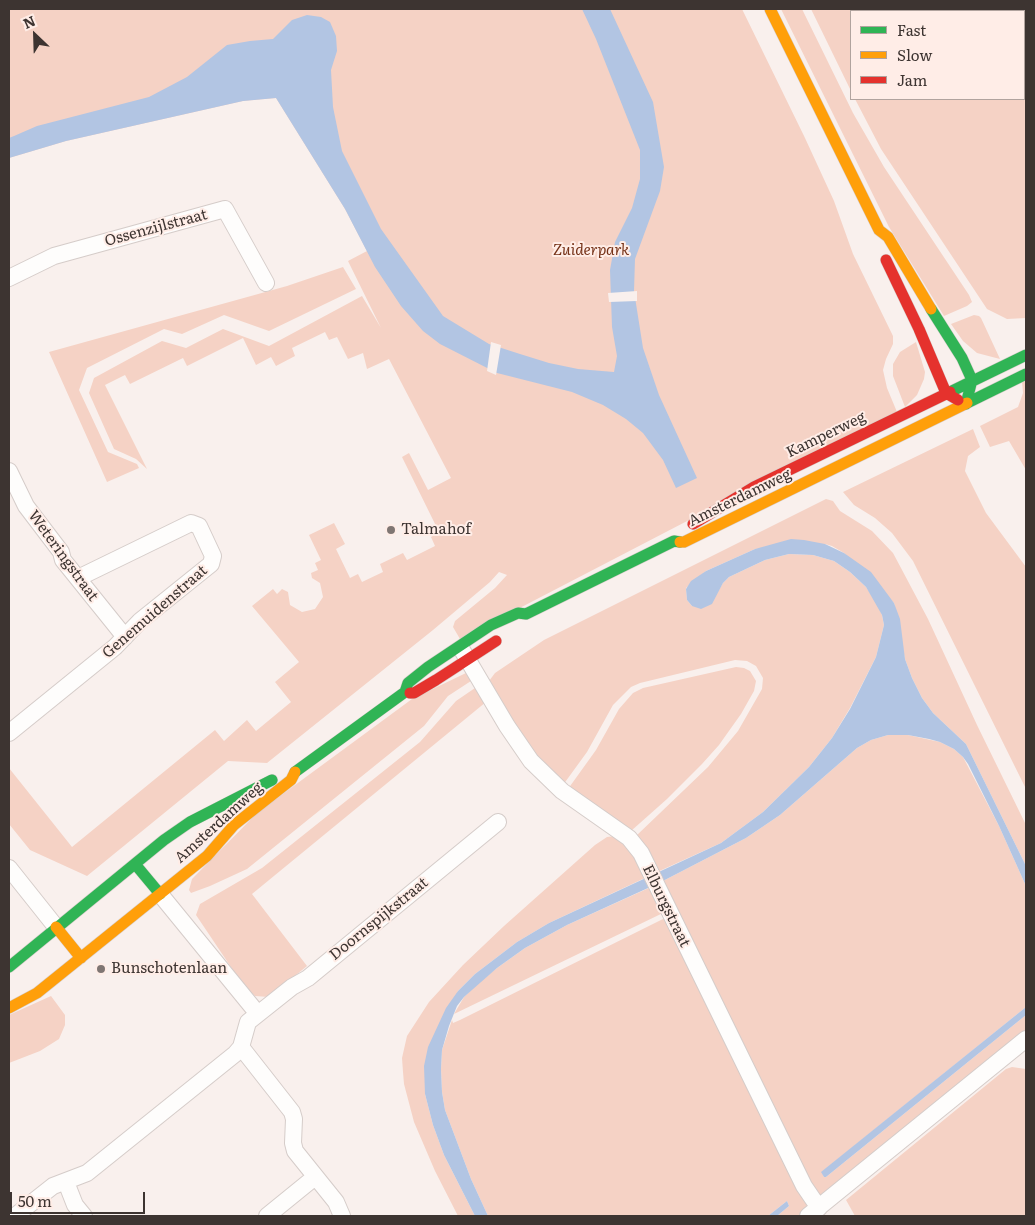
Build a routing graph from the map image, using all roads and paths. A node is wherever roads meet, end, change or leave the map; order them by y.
1 (770, 9) edge
2 (879, 241) junction
3 (9, 278) edge
4 (266, 283) dead end
5 (1026, 355) edge
6 (1026, 374) edge
7 (972, 380) junction
8 (946, 393) junction
9 (966, 404) junction
10 (11, 480) edge
11 (674, 541) junction
12 (78, 578) junction
13 (526, 614) junction
14 (516, 626) dead end
15 (505, 634) dead end
16 (125, 637) junction
17 (464, 652) junction
18 (9, 733) edge
19 (295, 772) junction
20 (498, 822) dead end
21 (135, 864) junction
22 (9, 868) edge
23 (160, 894) junction
24 (56, 927) junction
25 (81, 958) junction
26 (9, 966) edge
27 (9, 1008) edge
28 (258, 1014) junction
29 (1025, 1042) edge
30 (240, 1046) junction
31 (315, 1177) junction
32 (66, 1182) junction
33 (813, 1212) edge
34 (15, 1216) edge
35 (84, 1216) edge
36 (267, 1216) edge
37 (342, 1216) edge

1 - 2 main road
2 - 7 main road
2 - 8 main road
3 - 4 street, Ossenzijlstraat
5 - 7 main road, Kamperweg
6 - 9 main road
7 - 8 main road, Kamperweg
7 - 9 main road
8 - 9 main road
8 - 11 main road, Kamperweg
9 - 11 main road, Amsterdamweg
10 - 12 street, Weteringstraat
11 - 13 main road, Amsterdamweg
12 - 16 street, Weteringstraat
12 - 16 street, Genemuidenstraat
13 - 14 main road, Amsterdamweg
13 - 17 main road, Amsterdamweg
15 - 17 main road, Amsterdamweg
16 - 18 street, Genemuidenstraat
17 - 19 main road, Amsterdamweg
17 - 33 street, Elburgstraat
19 - 21 main road, Amsterdamweg
19 - 23 main road, Amsterdamweg
20 - 28 street, Doornspijkstraat
21 - 23 main road
21 - 24 main road, Amsterdamweg
22 - 24 street
23 - 25 main road, Amsterdamweg
23 - 28 street
24 - 25 main road
24 - 26 main road, Amsterdamweg
25 - 27 main road, Amsterdamweg
28 - 30 street
29 - 33 street, Elburgstraat
30 - 31 street
30 - 32 street
31 - 36 street
31 - 37 street
32 - 34 street
32 - 35 street

